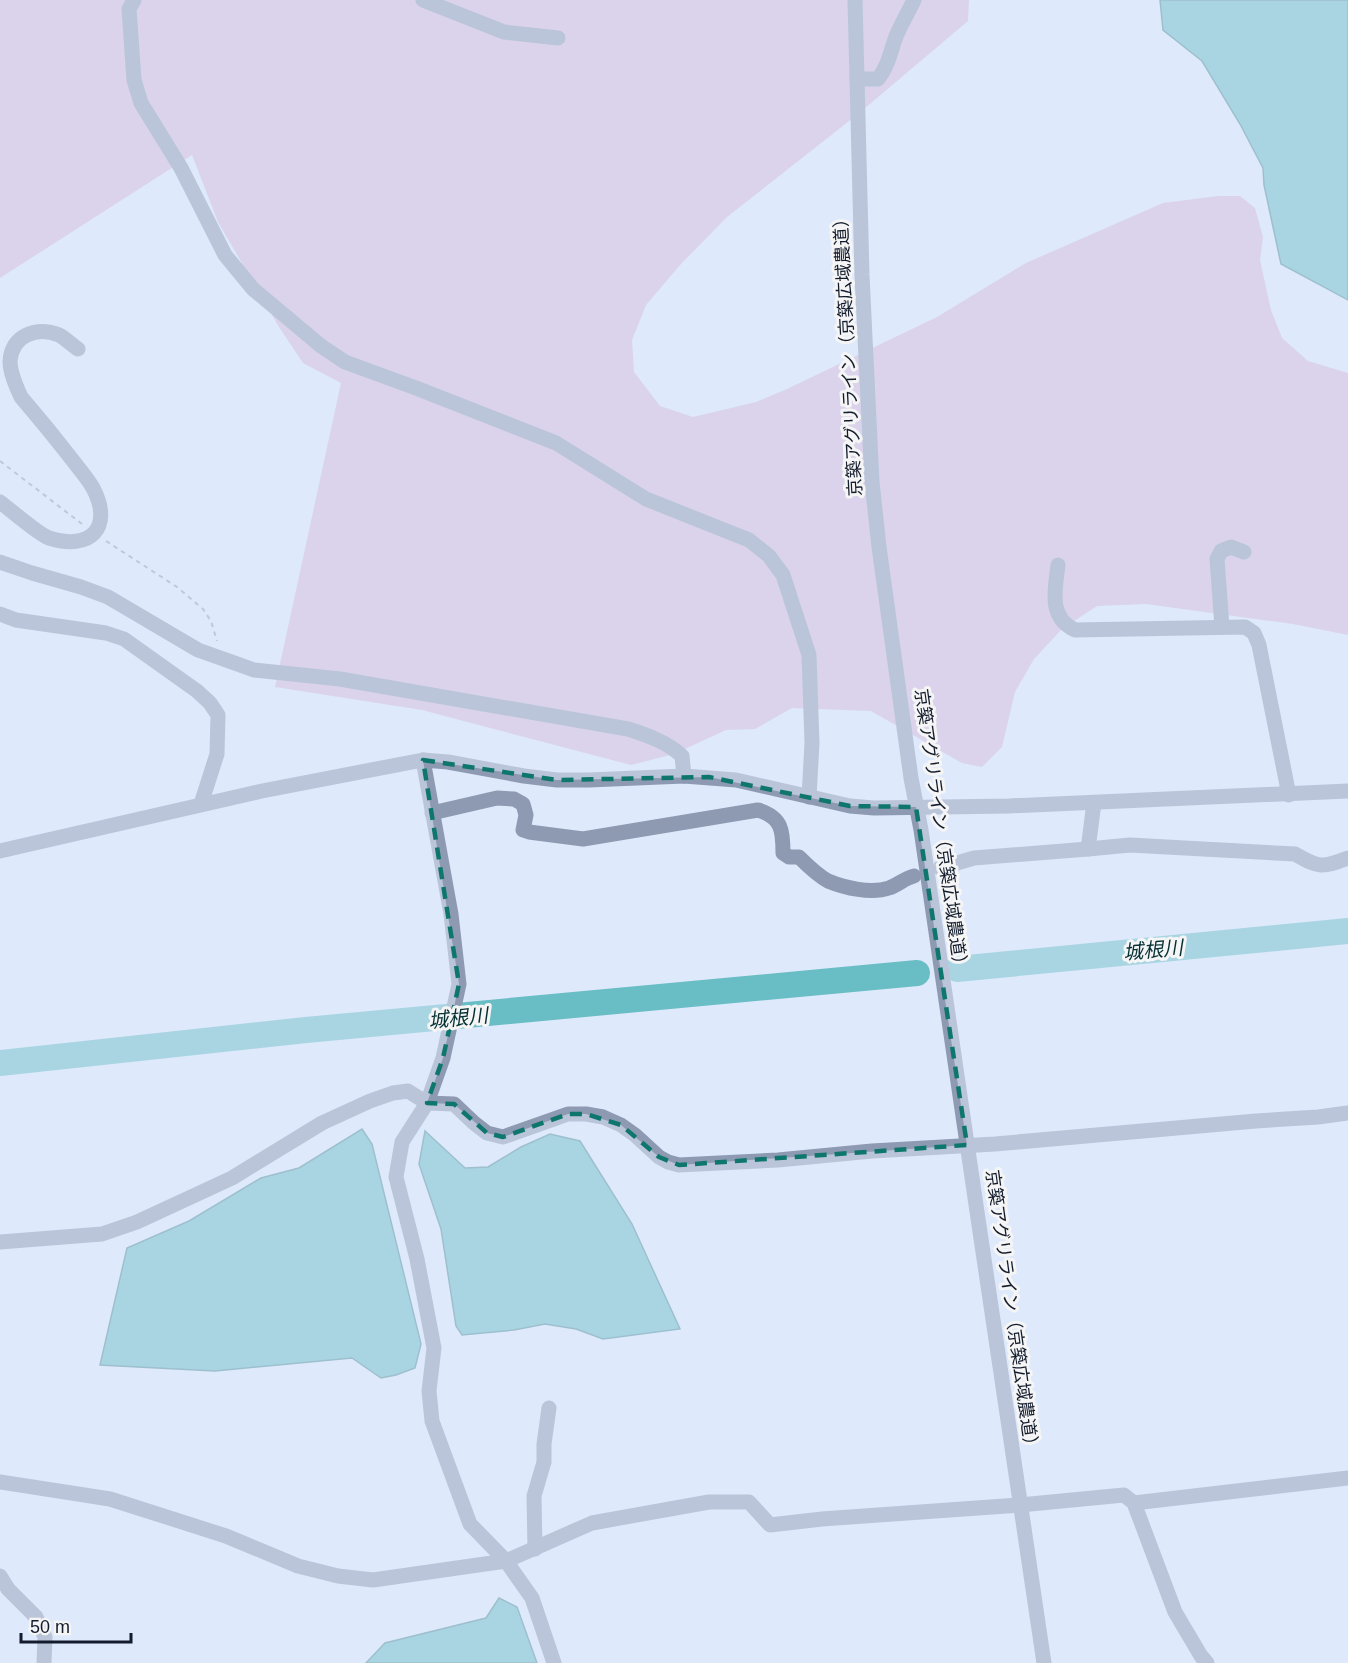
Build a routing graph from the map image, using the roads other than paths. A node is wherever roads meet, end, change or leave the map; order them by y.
1 (134, 0) edge
2 (423, 0) edge
3 (855, 0) edge
4 (914, 0) edge
5 (558, 38) dead end
6 (857, 79) junction
7 (78, 349) dead end
8 (0, 502) edge
9 (1244, 552) dead end
10 (0, 562) edge
11 (1058, 565) dead end
12 (0, 614) edge
13 (1222, 627) junction
14 (423, 760) junction
15 (684, 776) junction
16 (1348, 791) edge
17 (1289, 795) junction
18 (809, 797) junction
19 (1095, 802) junction
20 (201, 804) junction
21 (916, 807) junction
22 (432, 813) junction
23 (1088, 849) junction
24 (0, 851) edge
25 (1348, 858) edge
26 (940, 868) dead end
27 (914, 876) dead end
28 (427, 1103) junction
29 (1348, 1113) edge
30 (967, 1145) junction
31 (0, 1242) edge
32 (549, 1408) dead end
33 (1348, 1478) edge
34 (0, 1482) edge
35 (1134, 1503) junction
36 (1020, 1505) junction
37 (535, 1549) junction
38 (506, 1561) junction
39 (0, 1576) edge
40 (44, 1663) edge
41 (554, 1663) edge
42 (1044, 1663) edge
43 (1207, 1663) edge

1 - 18 street
2 - 5 street
3 - 6 street, 京築アグリライン（京築広域農道）
4 - 6 street
6 - 21 street, 京築アグリライン（京築広域農道）
7 - 8 street
9 - 13 street
10 - 15 street
11 - 13 street
12 - 20 street
13 - 17 street
14 - 15 street
14 - 20 street
14 - 22 street
15 - 18 street
16 - 17 street
17 - 19 street
18 - 21 street
19 - 21 street
19 - 23 street
20 - 24 street
21 - 30 street, 京築アグリライン（京築広域農道）
22 - 27 street
22 - 28 street
23 - 25 street
23 - 26 street
28 - 30 street
28 - 31 street
28 - 38 street
29 - 30 street
30 - 36 street, 京築アグリライン（京築広域農道）
32 - 37 street
33 - 35 street
34 - 38 street
35 - 36 street
35 - 43 street
36 - 37 street
36 - 42 street, 京築アグリライン（京築広域農道）
37 - 38 street
38 - 41 street
39 - 40 street

